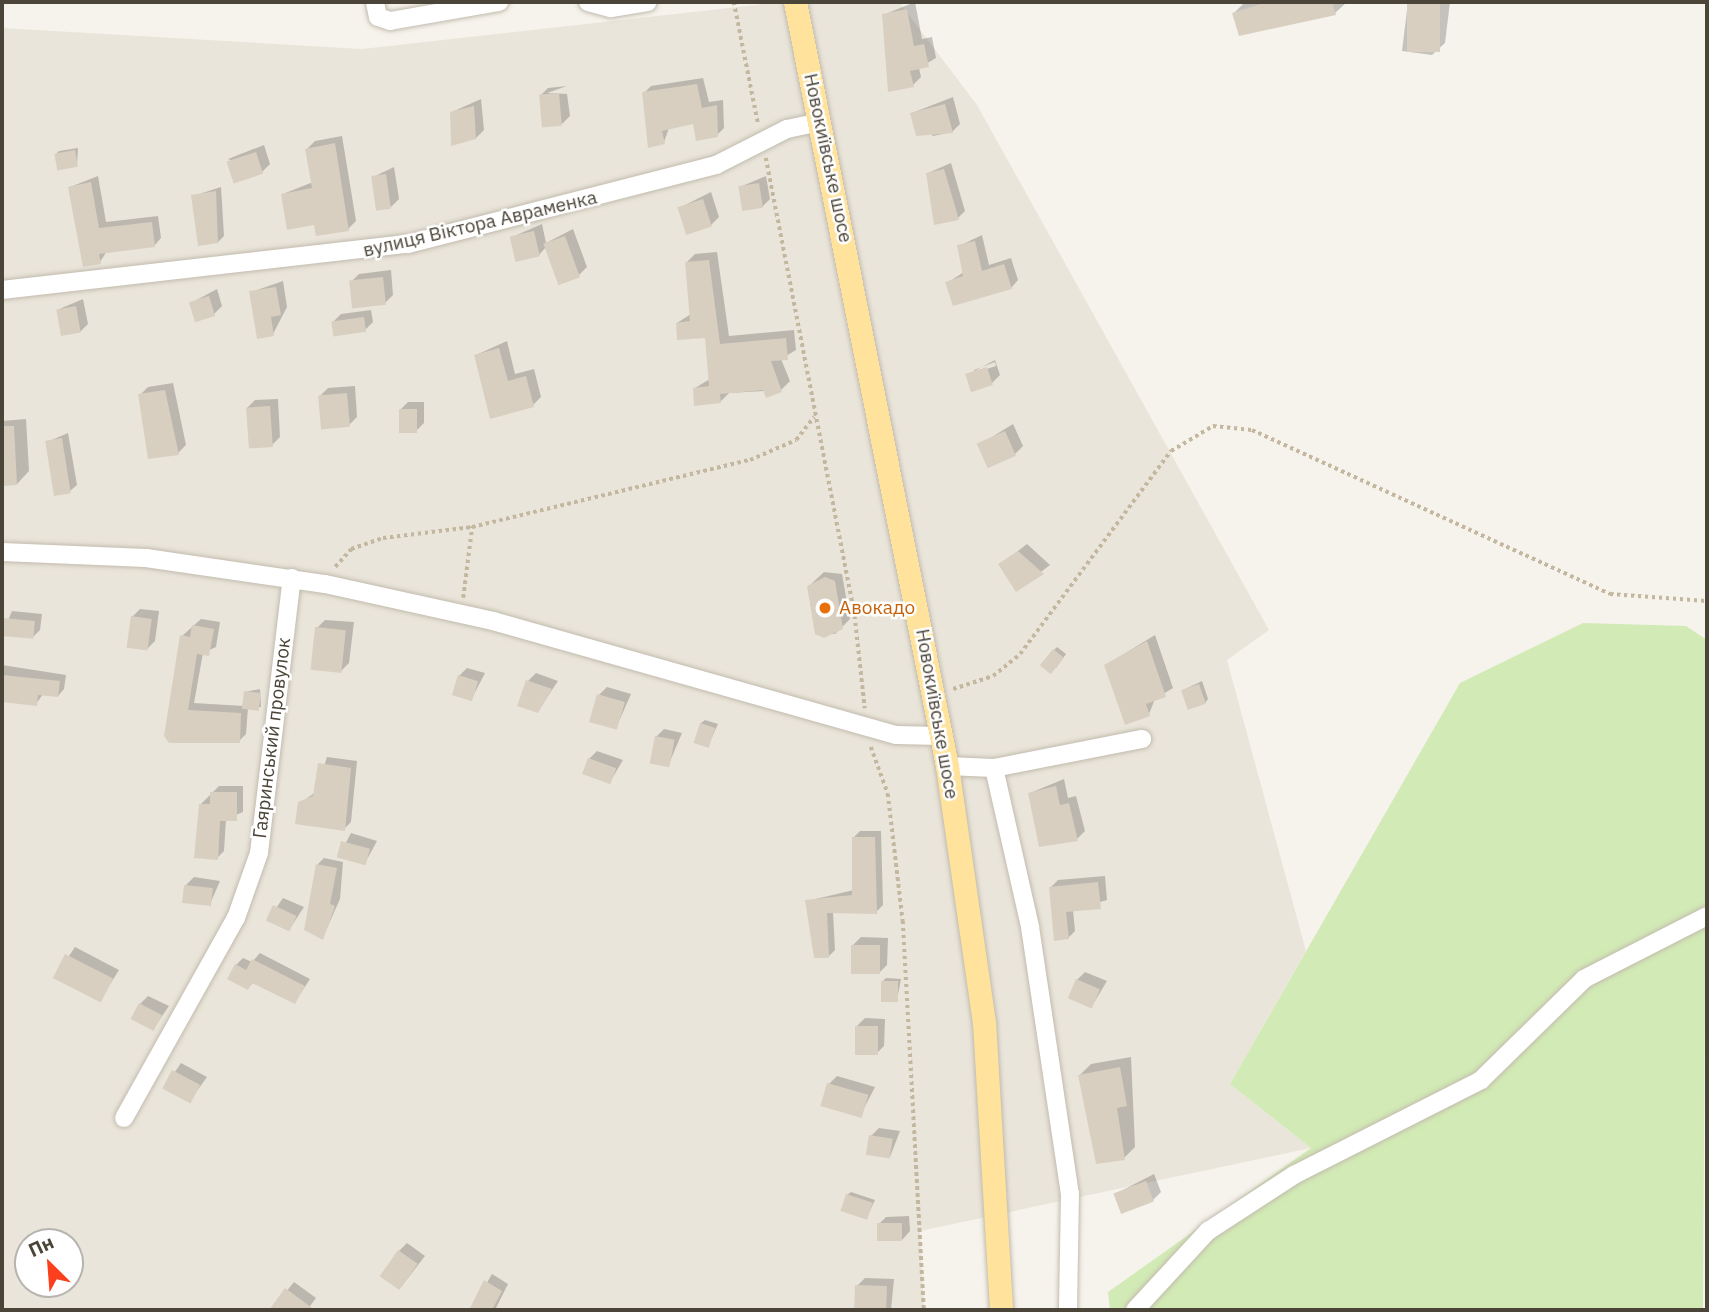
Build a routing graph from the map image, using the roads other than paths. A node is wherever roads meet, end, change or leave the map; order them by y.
1 (375, 2) edge
2 (499, 2) edge
3 (588, 2) edge
4 (648, 2) edge
5 (796, 2) edge
6 (821, 122) junction
7 (2, 290) edge
8 (2, 552) edge
9 (292, 578) junction
10 (942, 736) junction
11 (1142, 739) dead end
12 (947, 766) junction
13 (994, 768) junction
14 (1707, 916) edge
15 (124, 1118) dead end
16 (1001, 1310) edge
17 (1068, 1310) edge
18 (1135, 1310) edge

1 - 2 street
3 - 4 street
5 - 6 main road, Новокиївське шосе
6 - 7 street, вулиця Віктора Авраменка
6 - 10 main road, Новокиївське шосе
8 - 9 street
9 - 10 street
9 - 15 street, Гаяринський провулок
10 - 12 main road, Новокиївське шосе
11 - 13 street
12 - 13 street
12 - 16 main road, Новокиївське шосе
13 - 17 street
14 - 18 street

